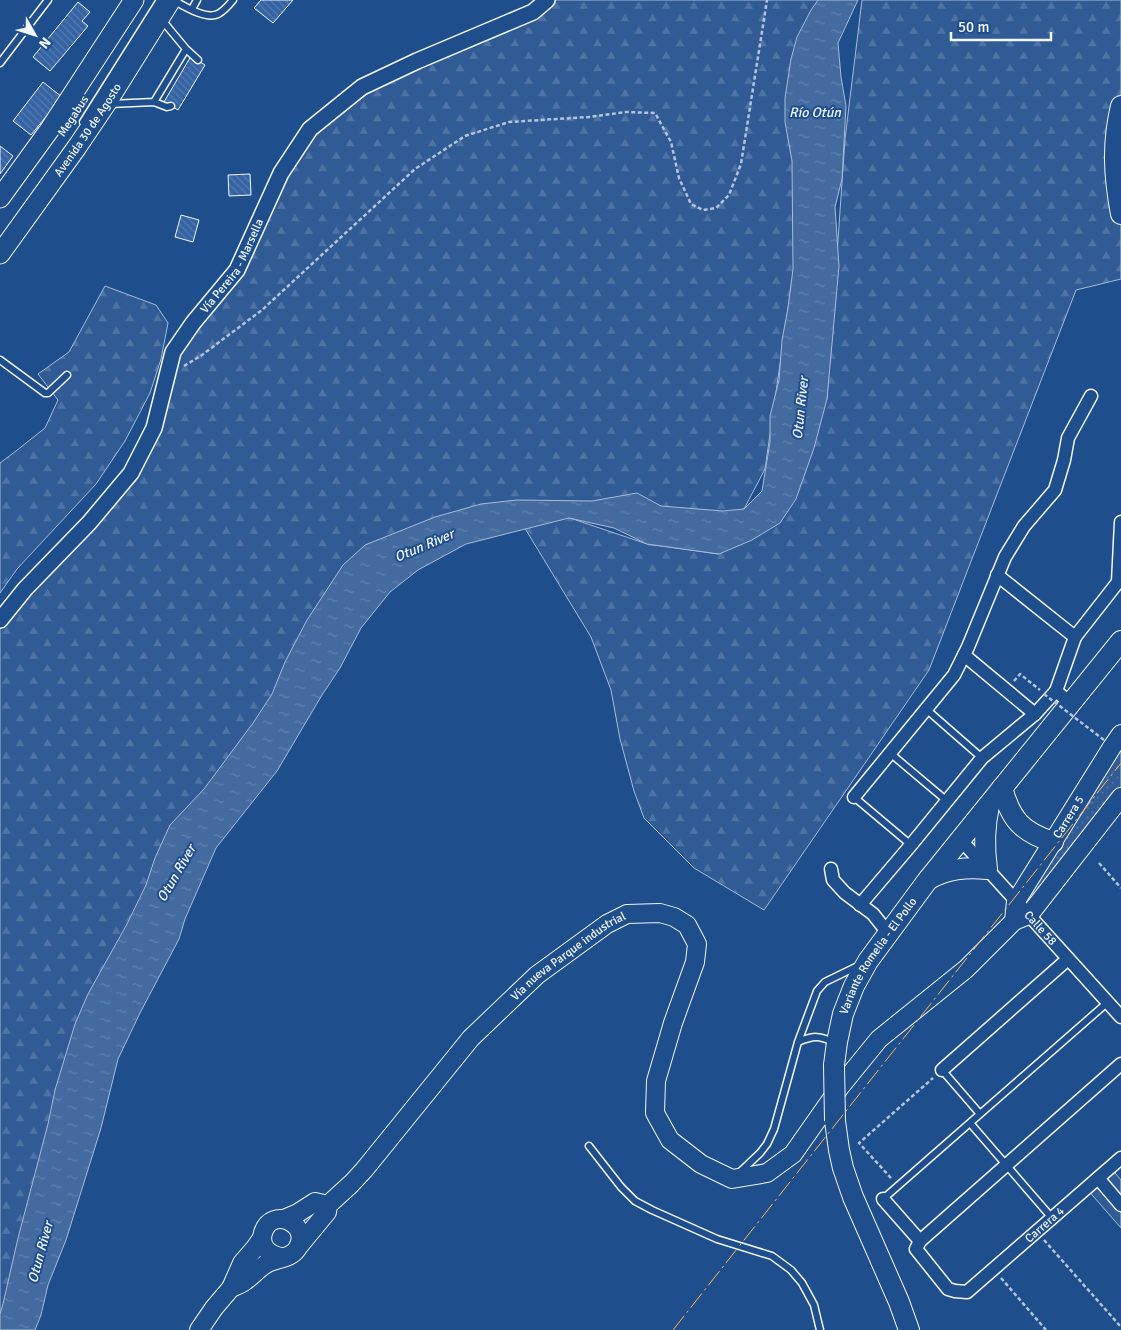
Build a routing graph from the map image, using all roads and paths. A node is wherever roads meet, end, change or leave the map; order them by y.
1 (48, 0) edge
2 (134, 0) edge
3 (140, 0) edge
4 (172, 0) edge
5 (198, 0) edge
6 (233, 0) edge
7 (547, 0) edge
8 (767, 0) edge
9 (160, 9) edge
10 (192, 9) junction
11 (186, 49) junction
12 (198, 60) dead end
13 (0, 63) edge
14 (154, 102) junction
15 (106, 104) junction
16 (171, 106) dead end
17 (1121, 106) edge
18 (80, 126) dead end
19 (3, 200) edge
20 (1121, 214) edge
21 (0, 254) edge
22 (0, 360) edge
23 (66, 375) dead end
24 (166, 377) junction
25 (1090, 396) dead end
26 (1121, 522) edge
27 (997, 575) junction
28 (0, 620) edge
29 (1075, 638) junction
30 (1121, 640) edge
31 (964, 655) junction
32 (1006, 690) junction
33 (1057, 696) junction
34 (926, 709) junction
35 (1035, 714) junction
36 (1121, 734) edge
37 (1104, 740) dead end
38 (890, 753) junction
39 (982, 758) junction
40 (1002, 788) junction
41 (854, 797) joint
42 (1121, 797) edge
43 (947, 801) junction
44 (989, 804) junction
45 (960, 839) junction
46 (1053, 842) junction
47 (911, 845) junction
48 (1099, 863) dead end
49 (831, 869) dead end
50 (987, 869) junction
51 (926, 881) junction
52 (1121, 888) edge
53 (1016, 901) junction
54 (860, 904) junction
55 (1022, 918) junction
56 (888, 933) junction
57 (1068, 959) junction
58 (868, 961) junction
59 (1108, 1002) junction
60 (1121, 1017) edge
61 (798, 1042) junction
62 (837, 1042) junction
63 (1121, 1064) edge
64 (942, 1070) junction
65 (980, 1114) junction
66 (970, 1123) junction
67 (588, 1146) dead end
68 (1121, 1158) edge
69 (1006, 1165) junction
70 (1098, 1178) junction
71 (732, 1179) junction
72 (898, 1186) junction
73 (883, 1199) joint
74 (328, 1205) junction
75 (1121, 1205) edge
76 (1052, 1218) junction
77 (284, 1219) junction
78 (1037, 1232) junction
79 (262, 1238) junction
80 (920, 1241) junction
81 (299, 1246) junction
82 (281, 1258) junction
83 (994, 1269) junction
84 (231, 1288) junction
85 (1121, 1327) edge
86 (200, 1330) edge
87 (820, 1330) edge
88 (910, 1330) edge
89 (1046, 1330) edge

1 - 13 lane
2 - 19 main road
3 - 19 lane, Megabus
4 - 9 main road, Avenida 30 de Agosto
4 - 10 lane
5 - 10 lane
6 - 10 lane
7 - 24 street, Vía Pereira - Marsella
8 - 24 path
9 - 11 lane
9 - 15 main road, Avenida 30 de Agosto
9 - 18 lane, Megabus
11 - 12 lane
11 - 14 lane
14 - 15 lane
14 - 16 lane
15 - 21 main road, Avenida 30 de Agosto
17 - 20 highway
22 - 23 lane
24 - 28 street, Vía Pereira - Marsella
25 - 27 street
26 - 29 street
27 - 29 street
27 - 31 street
29 - 33 street
30 - 33 highway, Variante Romelia - El Pollo
31 - 32 street
31 - 34 street
32 - 33 path
32 - 35 street
33 - 35 street
33 - 37 path, bridge
33 - 40 highway, Variante Romelia - El Pollo
34 - 38 street
34 - 39 lane
35 - 39 street
36 - 46 main road, Carrera 5
38 - 41 street
38 - 43 lane
39 - 43 street
40 - 44 highway, Variante Romelia - El Pollo
40 - 46 highway
41 - 47 lane
42 - 55 main road
43 - 47 street
44 - 45 highway, Variante Romelia - El Pollo
44 - 50 highway
45 - 50 street, Calle 58
45 - 51 highway, Variante Romelia - El Pollo
46 - 53 main road, Carrera 5
47 - 54 street
48 - 52 path
49 - 54 street
50 - 51 highway
50 - 53 street, Calle 58
51 - 56 highway, Variante Romelia - El Pollo
53 - 55 main road
54 - 56 street
55 - 57 street, Calle 58
55 - 71 main road
56 - 58 highway, Variante Romelia - El Pollo
57 - 59 street, Calle 58
57 - 64 street
58 - 61 lane
58 - 62 highway, Variante Romelia - El Pollo
59 - 60 street, Calle 58
59 - 65 lane
61 - 62 lane
61 - 71 lane
62 - 88 highway, Variante Romelia - El Pollo, bridge
63 - 69 street
64 - 65 lane
64 - 72 path
65 - 66 lane
66 - 69 lane
66 - 72 lane
67 - 87 lane
68 - 70 street, Carrera 4
69 - 76 lane
69 - 80 street
70 - 75 street
70 - 76 street, Carrera 4
71 - 74 main road, Vía nueva Parque industrial
72 - 73 lane
73 - 80 street
74 - 77 main road, Vía nueva Parque industrial
74 - 81 main road, Vía nueva Parque industrial
76 - 78 street, Carrera 4
77 - 79 main road, Vía nueva Parque industrial
77 - 81 main road
78 - 83 street, Carrera 4
78 - 85 path
79 - 82 main road
79 - 84 main road, Vía nueva Parque industrial
80 - 83 street, Carrera 4
81 - 82 main road, Vía nueva Parque industrial
82 - 84 main road, Vía nueva Parque industrial
83 - 89 path
84 - 86 main road, Vía nueva Parque industrial

